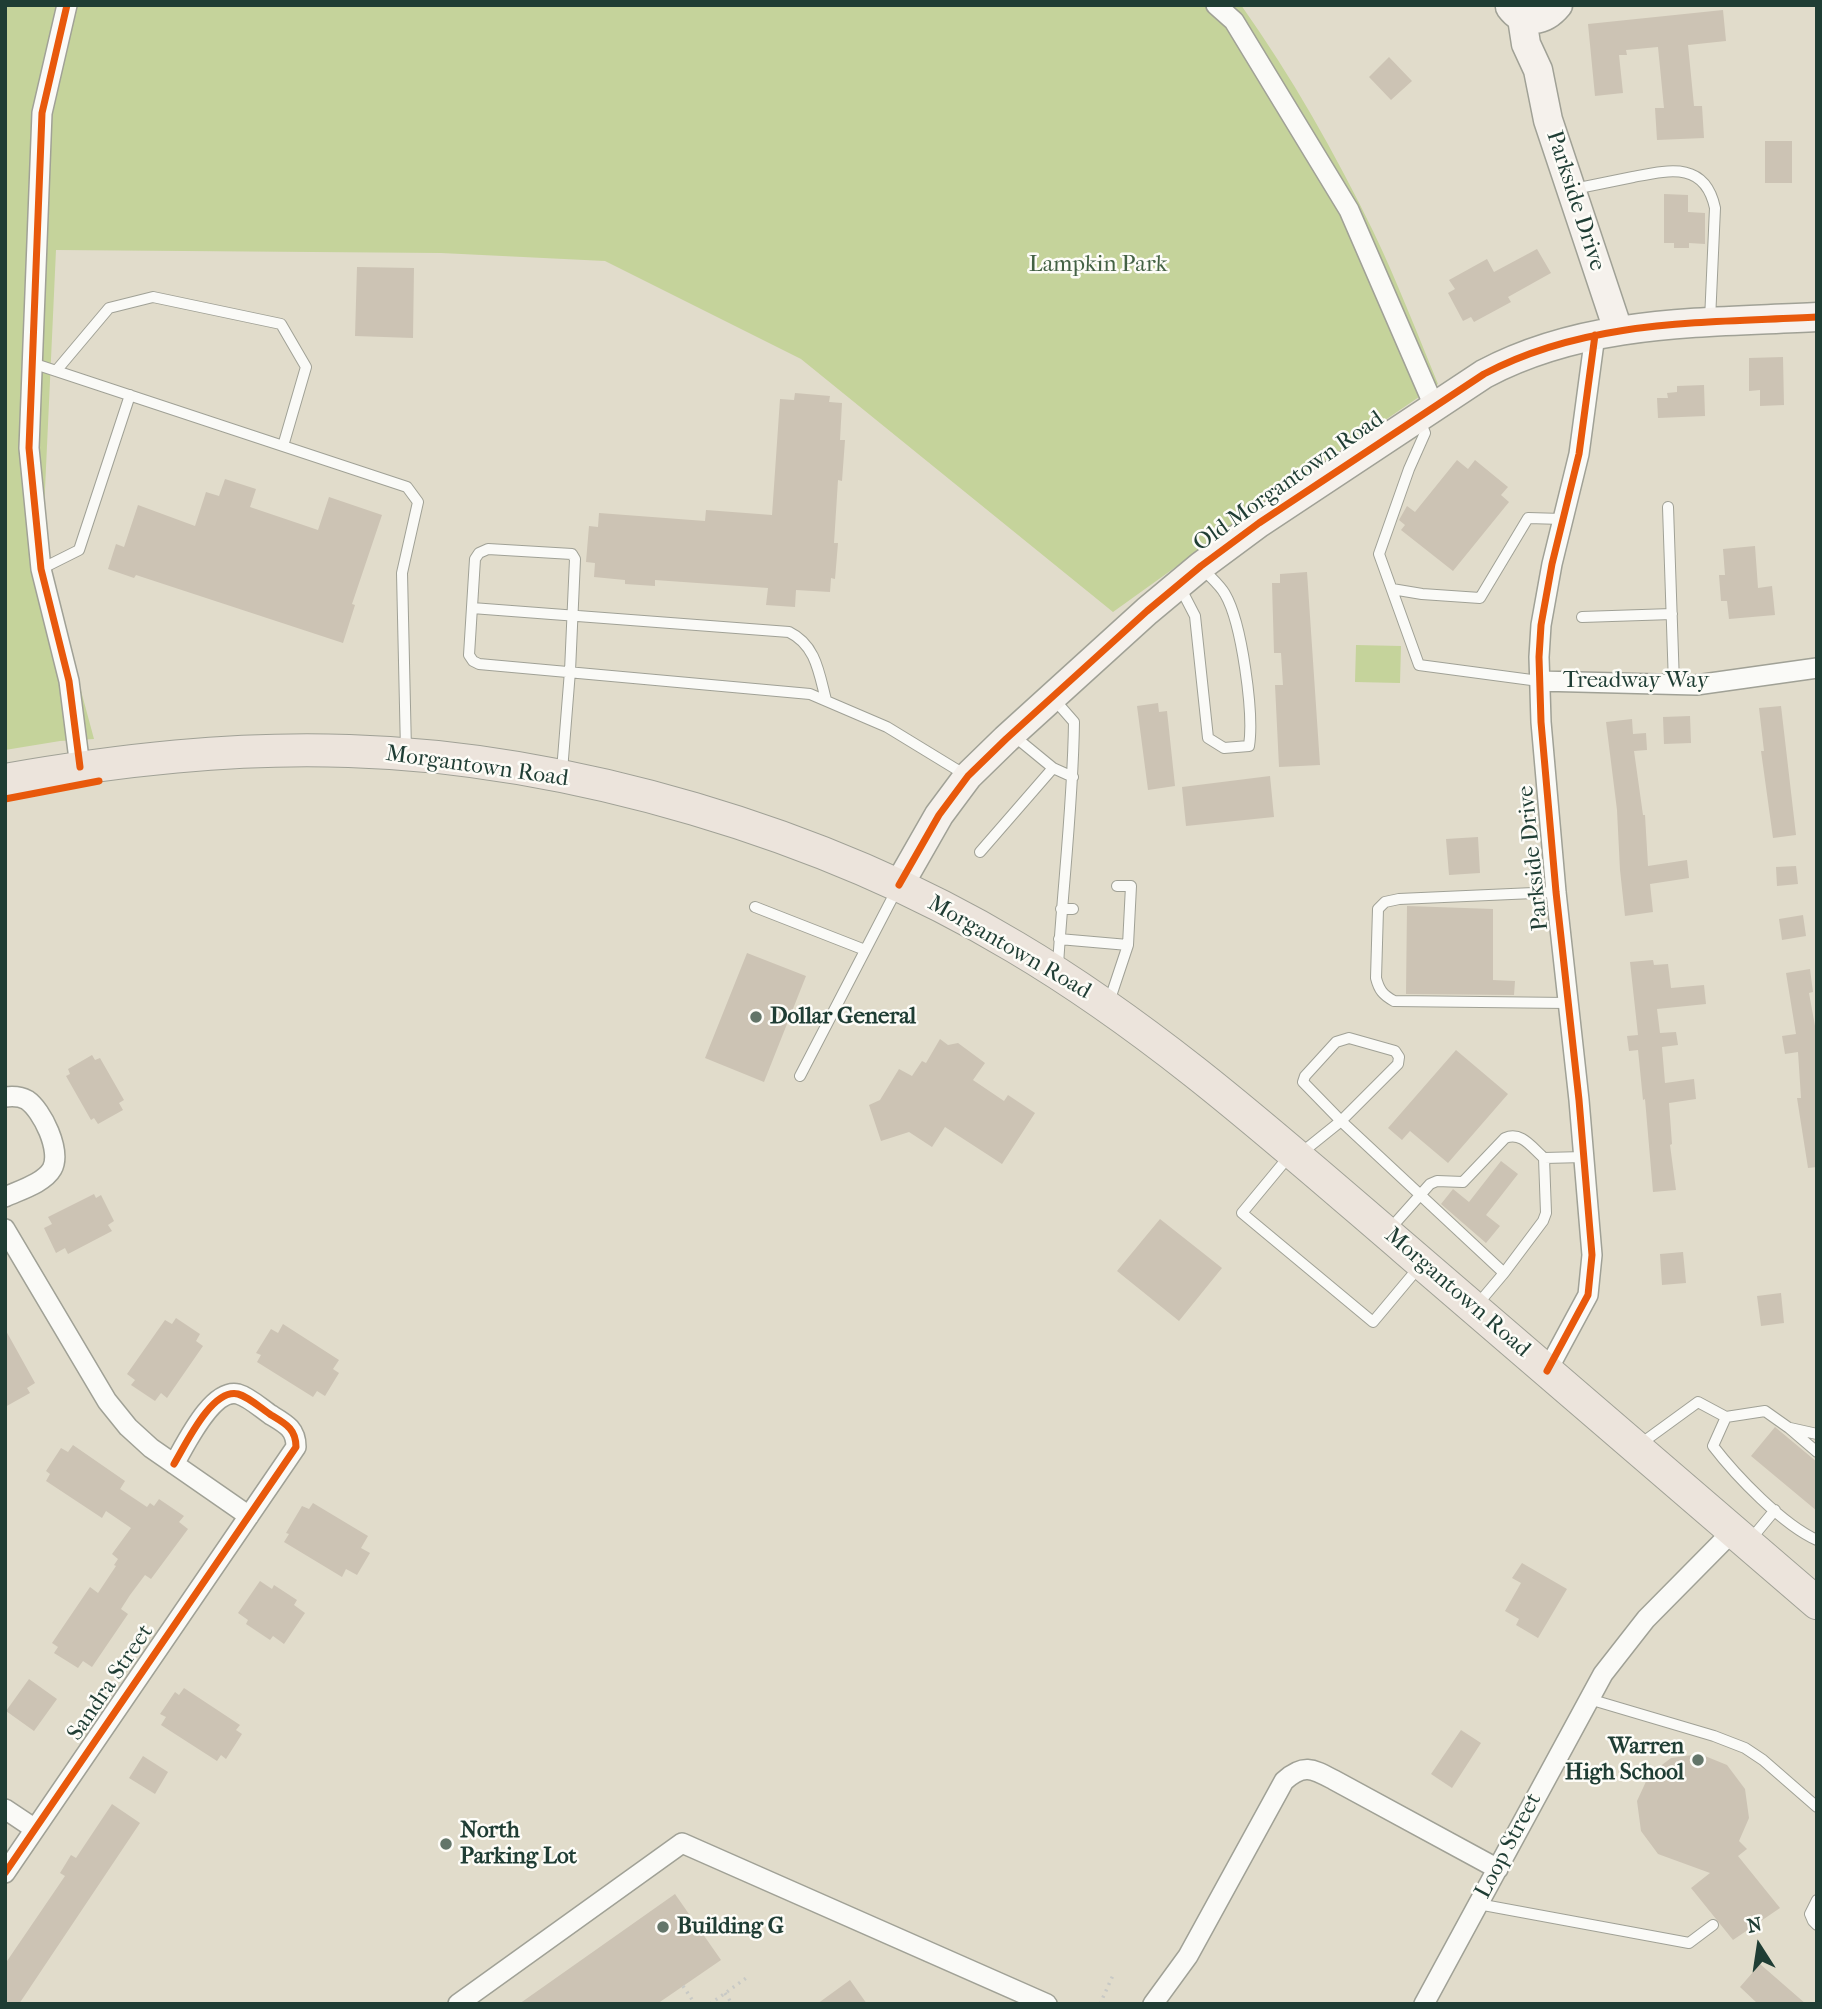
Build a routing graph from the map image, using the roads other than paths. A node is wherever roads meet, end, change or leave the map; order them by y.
1 (68, 5) edge
2 (1216, 5) edge
3 (1533, 12) edge
4 (1571, 190) junction
5 (1817, 317) edge
6 (1710, 321) junction
7 (1606, 333) junction
8 (32, 363) junction
9 (56, 371) junction
10 (130, 396) junction
11 (1426, 412) junction
12 (282, 446) junction
13 (1668, 508) dead end
14 (1562, 519) junction
15 (1201, 566) junction
16 (41, 569) junction
17 (1179, 584) junction
18 (1392, 589) junction
19 (472, 608) junction
20 (1672, 614) junction
21 (573, 615) junction
22 (1582, 617) dead end
23 (1817, 668) edge
24 (570, 671) junction
25 (1539, 681) junction
26 (1674, 684) junction
27 (1052, 696) junction
28 (826, 700) junction
29 (1011, 734) junction
30 (407, 755) junction
31 (79, 767) junction
32 (1053, 768) junction
33 (968, 776) junction
34 (561, 777) junction
35 (1073, 777) junction
36 (5, 780) edge
37 (980, 852) dead end
38 (898, 885) junction
39 (1117, 886) dead end
40 (1556, 892) junction
41 (755, 907) dead end
42 (1118, 907) dead end
43 (1131, 907) junction
44 (1061, 909) junction
45 (1073, 909) dead end
46 (1059, 939) junction
47 (1128, 945) junction
48 (865, 950) junction
49 (1057, 973) junction
50 (1568, 1003) junction
51 (1107, 1006) junction
52 (800, 1076) dead end
53 (5, 1097) edge
54 (1341, 1121) junction
55 (1295, 1155) junction
56 (1584, 1157) junction
57 (1544, 1158) junction
58 (1421, 1195) junction
59 (5, 1197) edge
60 (5, 1230) edge
61 (1386, 1233) junction
62 (1422, 1264) junction
63 (1504, 1273) junction
64 (1474, 1308) junction
65 (1547, 1371) junction
66 (1726, 1417) junction
67 (1789, 1428) junction
68 (1817, 1434) edge
69 (1636, 1447) junction
70 (1817, 1452) edge
71 (174, 1464) junction
72 (1775, 1510) junction
73 (249, 1516) junction
74 (1740, 1537) junction
75 (1817, 1540) edge
76 (1817, 1603) edge
77 (1588, 1699) junction
78 (1817, 1807) edge
79 (5, 1809) edge
80 (35, 1829) junction
81 (1498, 1869) junction
82 (5, 1873) edge
83 (1817, 1900) edge
84 (1478, 1904) junction
85 (1713, 1925) dead end
86 (1817, 1925) edge
87 (458, 2004) edge
88 (1047, 2004) edge
89 (1153, 2004) edge
90 (1423, 2004) edge

1 - 8 street
2 - 11 street
3 - 4 street, Parkside Drive
4 - 6 lane
4 - 7 street, Parkside Drive
5 - 6 street, Old Morgantown Road
6 - 7 street, Old Morgantown Road
7 - 11 street, Old Morgantown Road
7 - 14 street, Parkside Drive
8 - 9 lane
8 - 16 street
9 - 10 lane
9 - 12 lane
10 - 12 lane
10 - 16 lane
11 - 15 street, Old Morgantown Road
11 - 18 lane
12 - 30 lane
13 - 20 lane
14 - 18 lane
14 - 25 street, Parkside Drive
15 - 17 street, Old Morgantown Road
15 - 17 lane
16 - 31 street
17 - 27 street, Old Morgantown Road
18 - 25 lane
19 - 21 lane
19 - 21 lane
19 - 24 lane
20 - 22 lane
20 - 26 lane
21 - 24 lane
21 - 28 lane
23 - 26 street, Treadway Way
24 - 28 lane
24 - 34 lane
25 - 26 street, Treadway Way
25 - 40 street, Parkside Drive
27 - 29 street, Old Morgantown Road
27 - 35 lane
28 - 33 lane
29 - 32 lane
29 - 33 street, Old Morgantown Road
30 - 31 main road, Morgantown Road
30 - 34 main road, Morgantown Road
31 - 36 main road, Morgantown Road
32 - 35 lane
32 - 37 lane
33 - 38 street, Old Morgantown Road
34 - 38 main road, Morgantown Road
35 - 44 lane
38 - 48 lane
38 - 49 main road, Morgantown Road
39 - 43 lane
40 - 50 street, Parkside Drive
40 - 50 lane
41 - 48 lane
42 - 43 lane
43 - 47 lane
44 - 45 lane
44 - 46 lane
46 - 47 lane
46 - 49 lane
47 - 51 lane
48 - 52 lane
49 - 51 main road, Morgantown Road
50 - 56 street, Parkside Drive
51 - 55 main road, Morgantown Road
53 - 59 street
54 - 54 lane
54 - 55 lane
54 - 58 lane
55 - 61 main road, Morgantown Road
55 - 62 lane
56 - 57 lane
56 - 65 street, Parkside Drive
57 - 58 lane
57 - 63 lane
58 - 61 lane
58 - 63 lane
60 - 71 street
61 - 62 main road, Morgantown Road
62 - 64 main road, Morgantown Road
63 - 64 lane
64 - 65 main road, Morgantown Road
65 - 69 main road, Morgantown Road
66 - 67 lane
66 - 69 lane
66 - 72 lane
67 - 68 lane
67 - 70 lane
69 - 74 main road, Morgantown Road
71 - 73 street
71 - 73 street, Sandra Street
72 - 74 lane
72 - 75 lane
73 - 80 street, Sandra Street
74 - 76 main road, Morgantown Road
74 - 77 street, Loop Street
77 - 78 lane
77 - 81 street, Loop Street
79 - 80 street
80 - 82 street, Sandra Street
81 - 84 street, Loop Street
81 - 89 street
83 - 86 lane
84 - 85 lane
84 - 90 street, Loop Street
87 - 88 street

